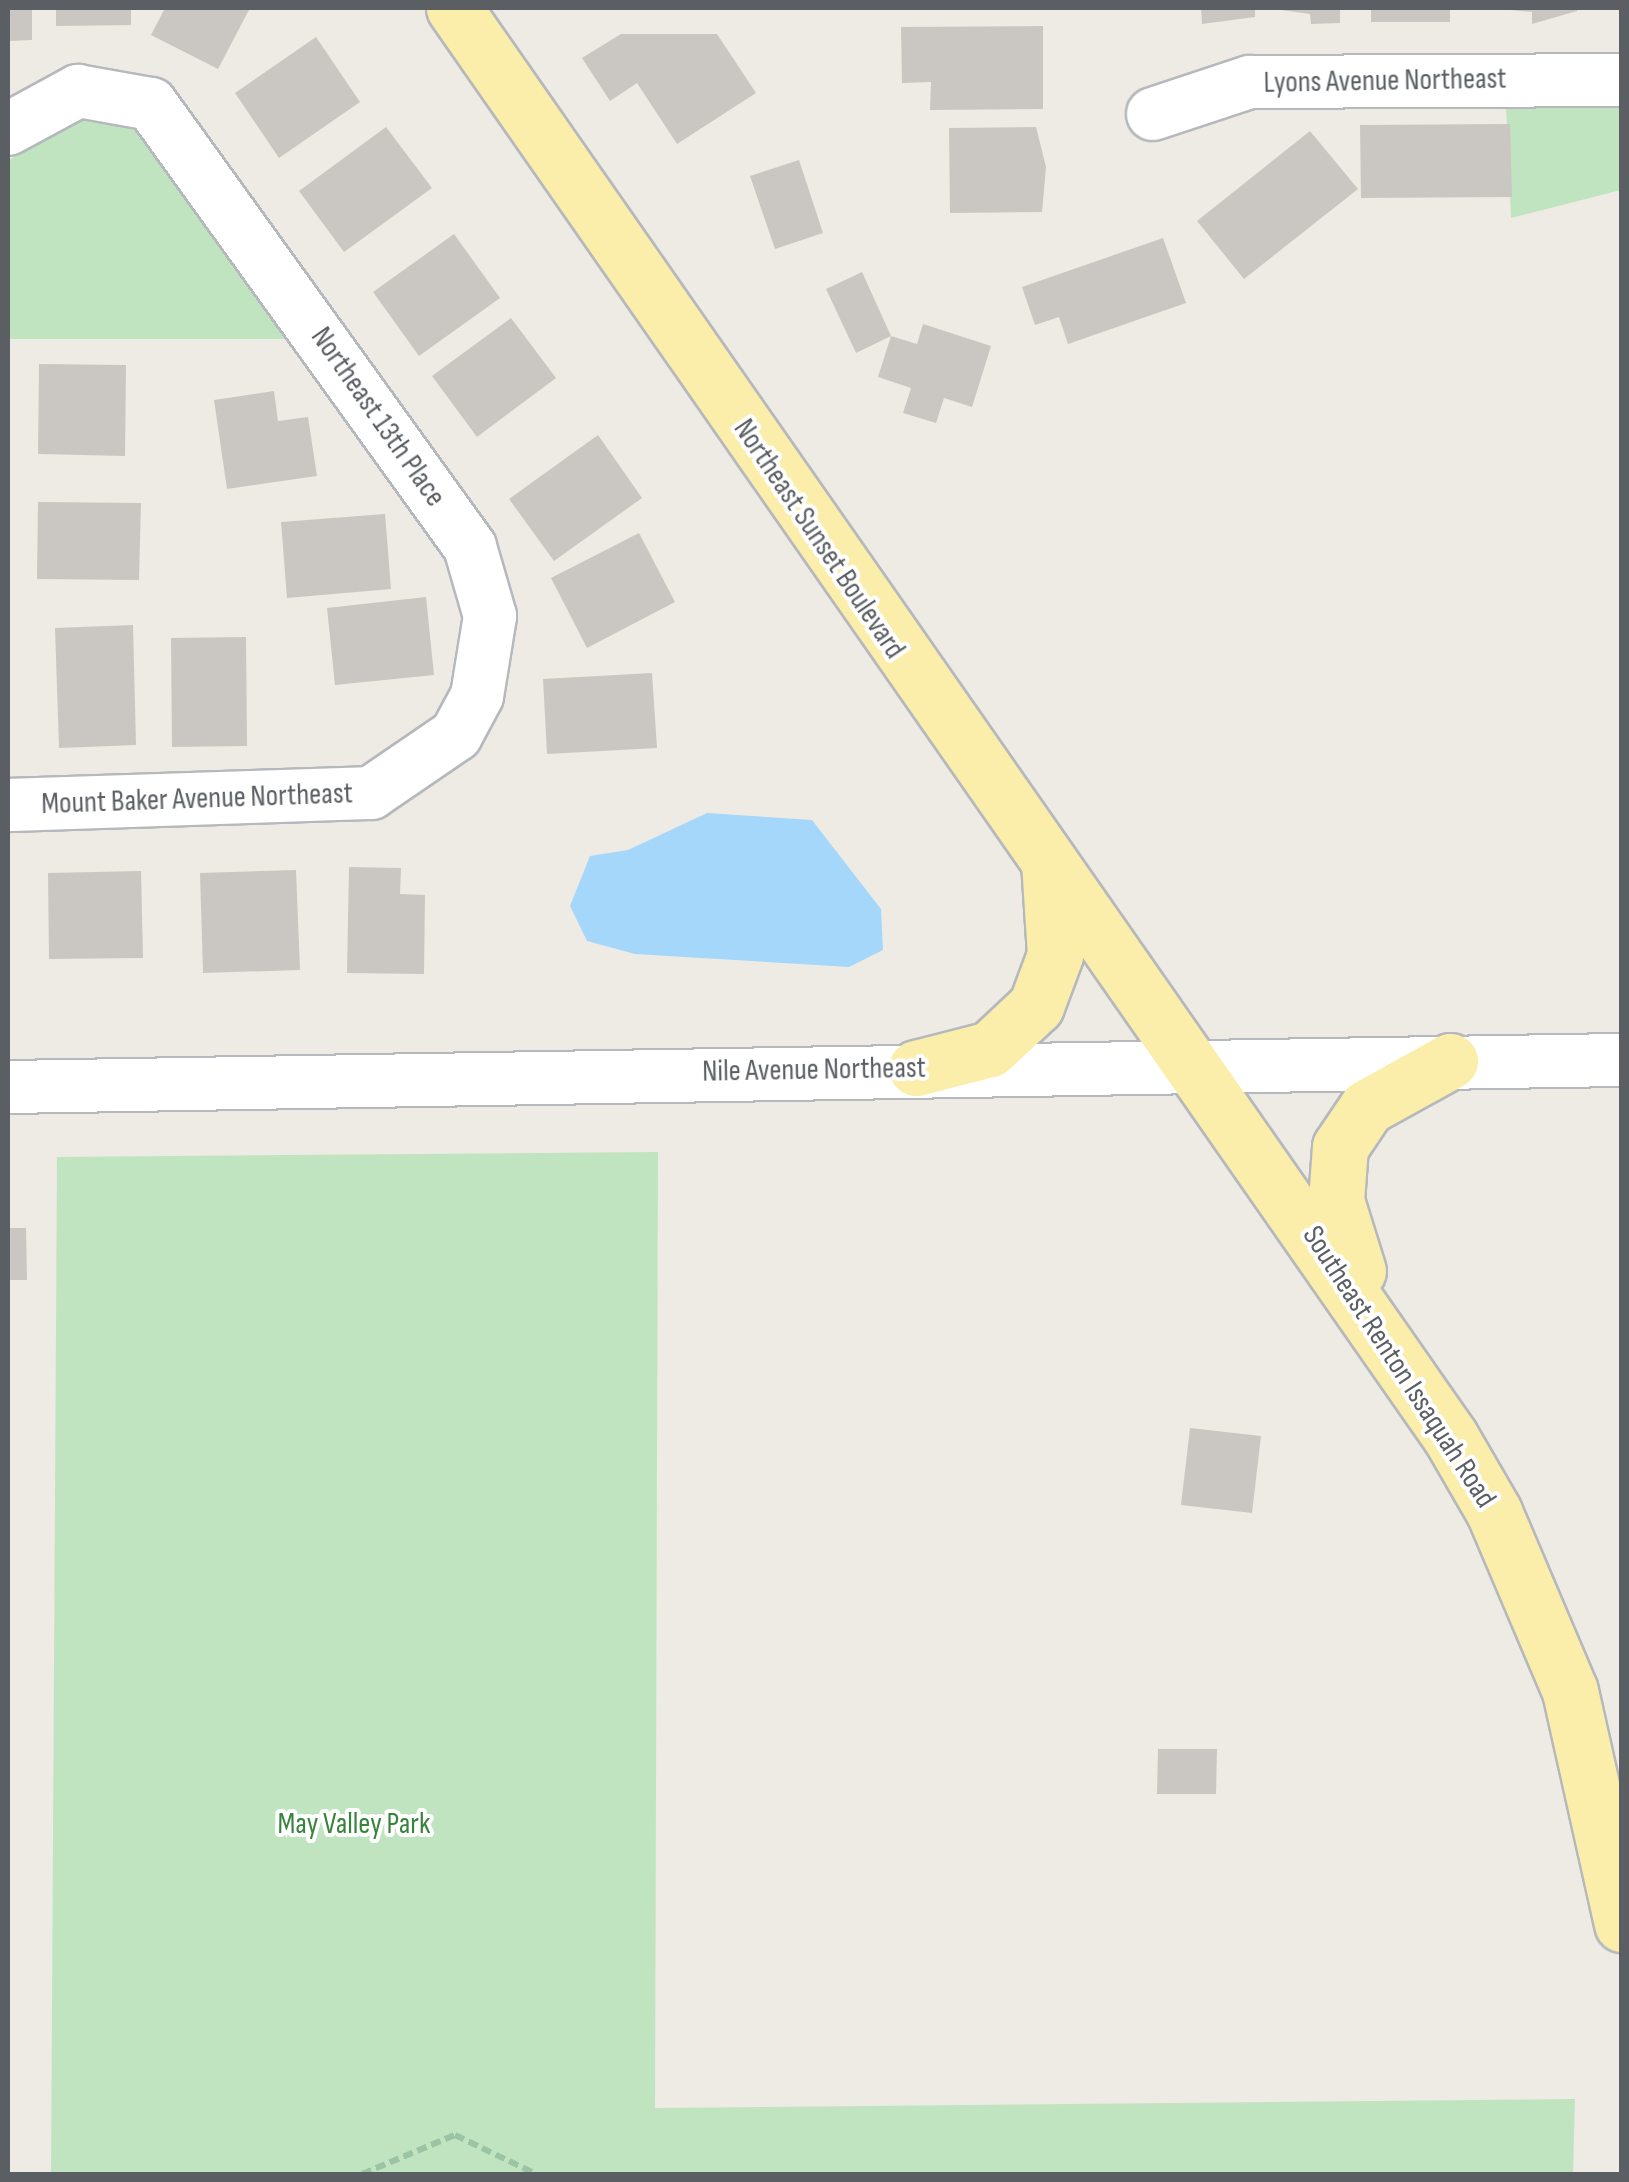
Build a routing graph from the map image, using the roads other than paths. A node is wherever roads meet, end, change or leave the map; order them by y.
1 (454, 8) edge
2 (1622, 80) edge
3 (1153, 114) dead end
4 (8, 129) edge
5 (436, 756) joint
6 (8, 805) edge
7 (1049, 859) junction
8 (1622, 1060) edge
9 (1450, 1062) junction
10 (1195, 1063) junction
11 (916, 1068) junction
12 (8, 1087) edge
13 (1374, 1322) junction
14 (1622, 1924) edge

1 - 7 main road, Northeast Sunset Boulevard
2 - 3 street, Lyons Avenue Northeast
4 - 5 street, Northeast 13th Place
5 - 6 street, Mount Baker Avenue Northeast
7 - 10 main road, Northeast Sunset Boulevard
7 - 11 main road
8 - 9 street, Nile Avenue Northeast
9 - 10 street, Nile Avenue Northeast
9 - 13 main road
10 - 11 street, Nile Avenue Northeast
10 - 13 main road, Southeast Renton Issaquah Road
11 - 12 street, Nile Avenue Northeast
13 - 14 main road, Southeast Renton Issaquah Road

